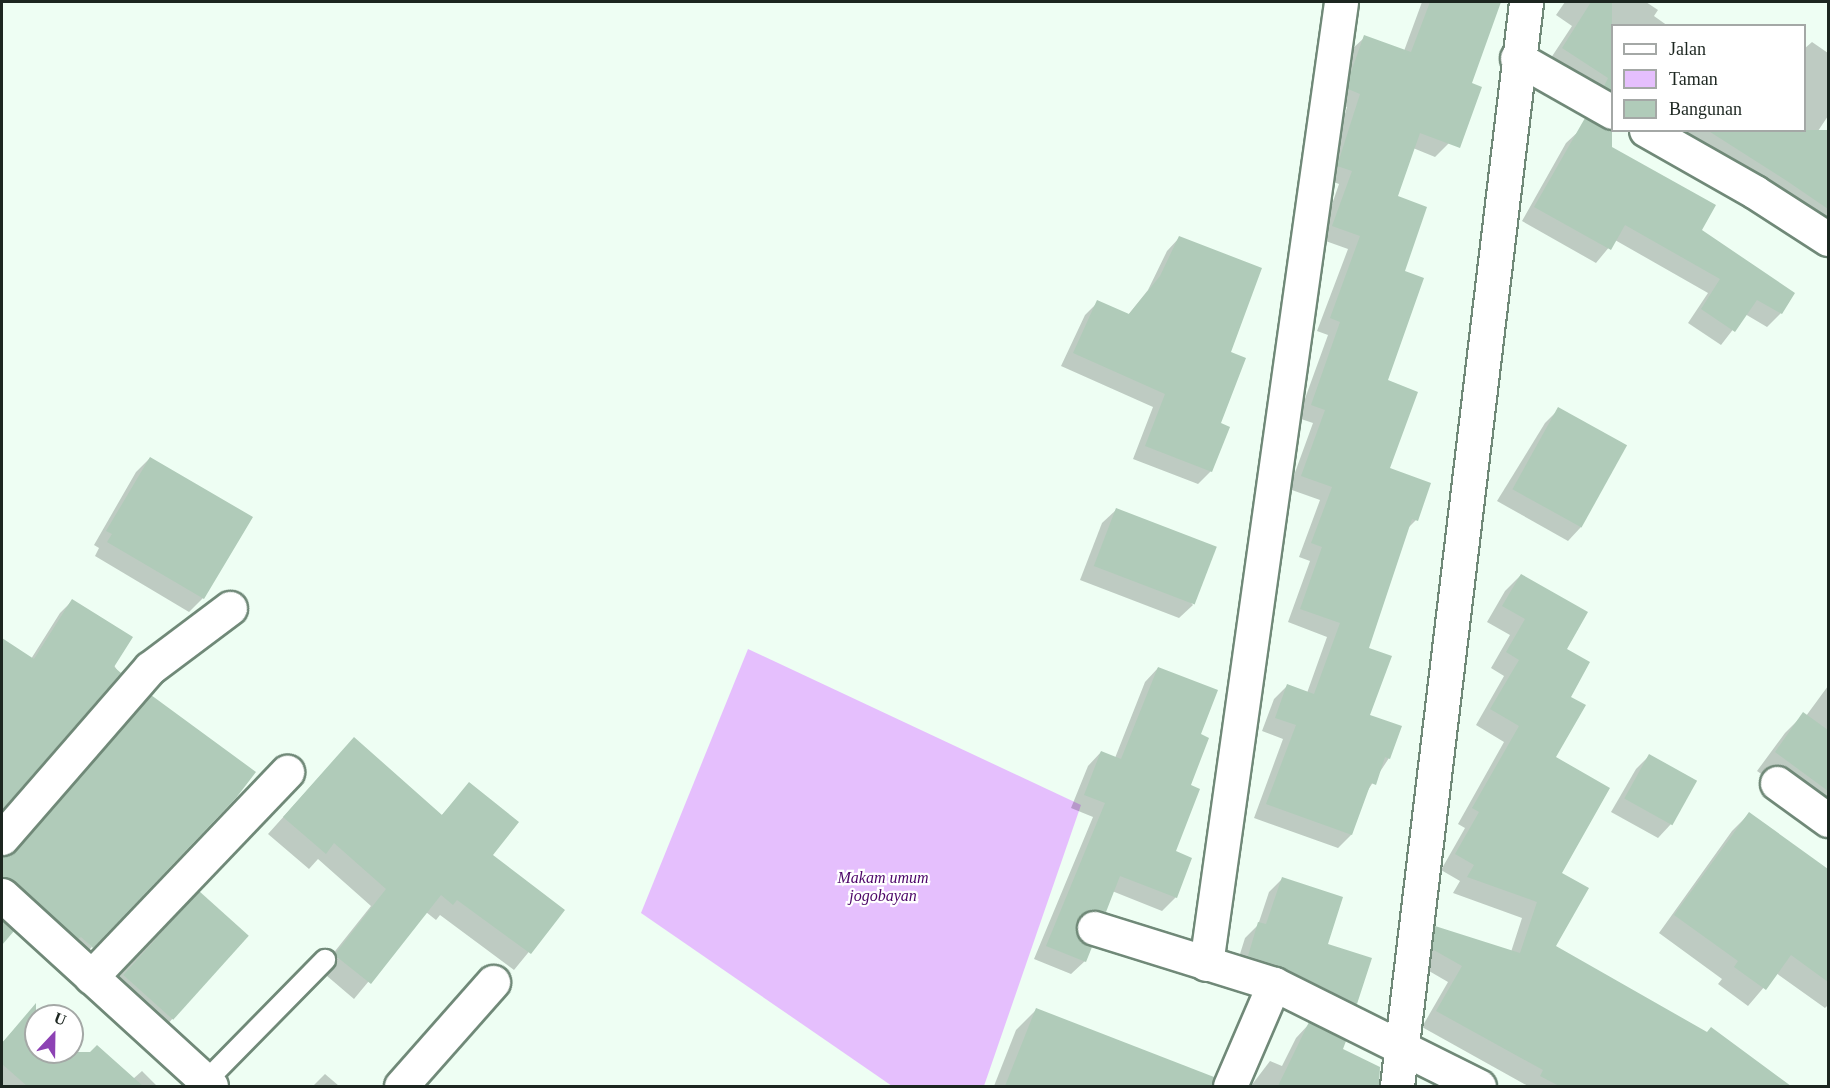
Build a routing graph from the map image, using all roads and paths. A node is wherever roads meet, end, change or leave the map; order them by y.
1 (1341, 2) edge
2 (1526, 2) edge
3 (1517, 58) junction
4 (1611, 111) edge
5 (1650, 132) edge
6 (1828, 239) edge
7 (230, 608) dead end
8 (287, 772) dead end
9 (1777, 783) dead end
10 (1828, 820) edge
11 (2, 838) edge
12 (2, 895) edge
13 (1094, 928) dead end
14 (325, 960) dead end
15 (1206, 964) junction
16 (91, 977) junction
17 (493, 982) dead end
18 (1274, 984) junction
19 (1400, 1046) junction
20 (208, 1084) edge
21 (401, 1086) edge
22 (1230, 1086) edge
23 (1397, 1086) edge
24 (1479, 1086) edge

1 - 15 street
2 - 3 street
3 - 4 street
3 - 19 street
5 - 6 street
7 - 11 street
8 - 16 street
9 - 10 street
12 - 16 street
13 - 15 street
14 - 20 lane
15 - 18 street
16 - 20 street
17 - 21 street
18 - 19 street
18 - 22 street
19 - 23 street
19 - 24 street

